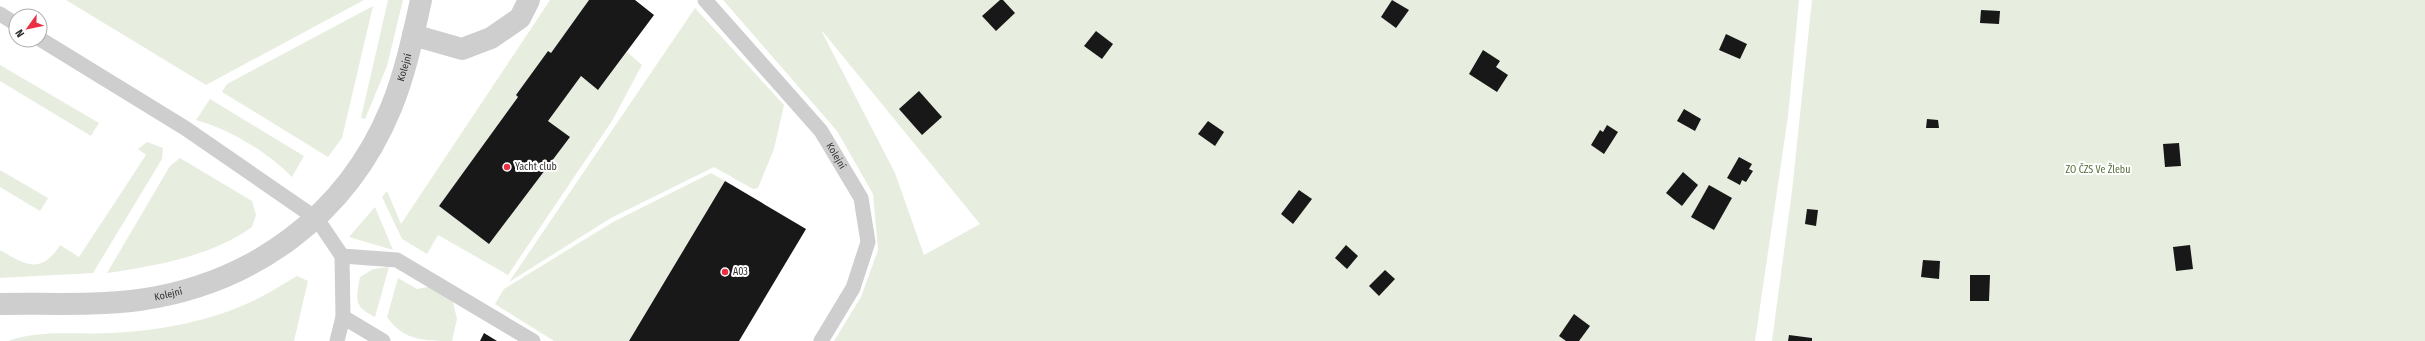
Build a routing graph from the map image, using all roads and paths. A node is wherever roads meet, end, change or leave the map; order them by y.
1 (421, 0) edge
2 (529, 0) edge
3 (705, 0) edge
4 (414, 35) junction
5 (48, 44) edge
6 (317, 219) junction
7 (342, 256) junction
8 (0, 304) edge
9 (343, 317) junction
10 (337, 341) edge
11 (383, 341) edge
12 (533, 341) edge
13 (821, 341) edge

1 - 4 street, Kolejní
2 - 4 street
3 - 13 lane, Kolejní
4 - 6 street, Kolejní
5 - 6 lane
6 - 7 lane
6 - 8 street, Kolejní
7 - 9 lane
7 - 12 lane
9 - 10 lane
9 - 11 lane

